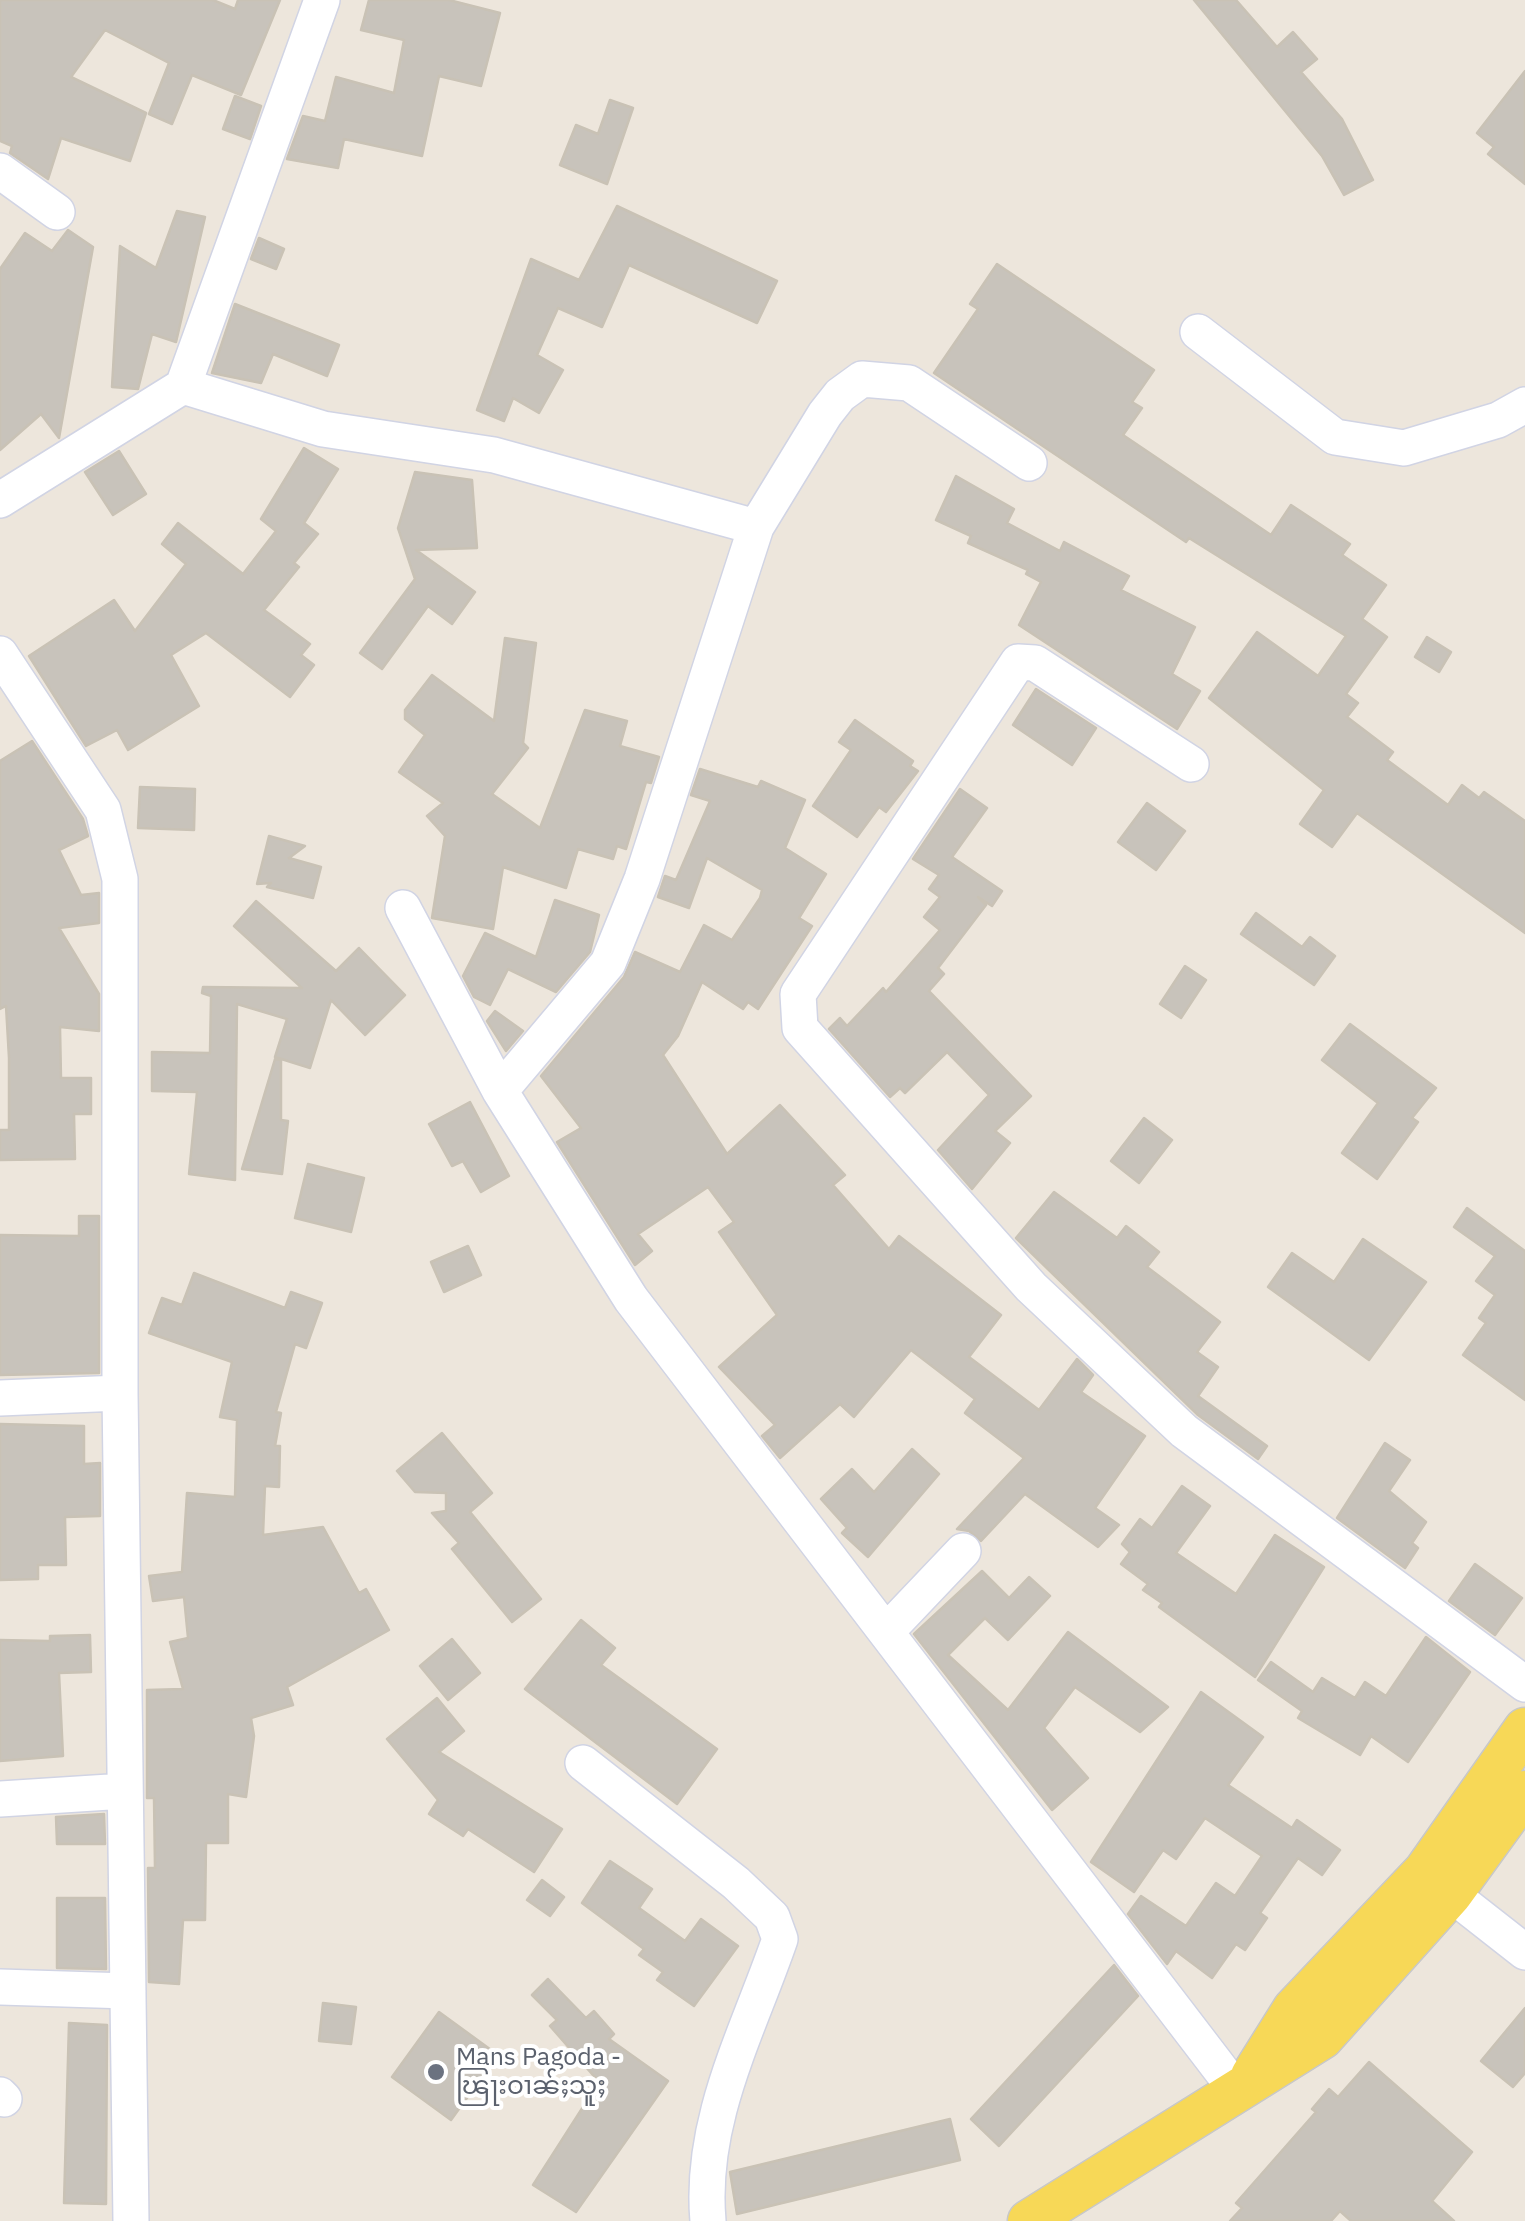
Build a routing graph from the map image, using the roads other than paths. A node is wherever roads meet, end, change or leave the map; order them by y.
1 (322, 0) edge
2 (0, 171) edge
3 (57, 212) dead end
4 (1198, 332) dead end
5 (183, 386) junction
6 (1525, 405) edge
7 (1029, 464) dead end
8 (0, 500) edge
9 (756, 527) junction
10 (0, 654) edge
11 (1191, 764) dead end
12 (403, 908) dead end
13 (500, 1091) junction
14 (120, 1394) junction
15 (0, 1398) edge
16 (963, 1551) dead end
17 (886, 1632) junction
18 (1525, 1684) edge
19 (1525, 1730) edge
20 (583, 1764) dead end
21 (125, 1791) junction
22 (1525, 1792) edge
23 (0, 1798) edge
24 (1451, 1894) junction
25 (1525, 1952) edge
26 (0, 1986) edge
27 (128, 1990) junction
28 (1243, 2086) junction
29 (131, 2221) edge
30 (708, 2221) edge
31 (1029, 2221) edge

1 - 5 street
2 - 3 street
4 - 6 street
5 - 8 street
5 - 9 street
7 - 9 street
9 - 13 street
10 - 14 street
11 - 18 street
12 - 13 street
13 - 17 street
14 - 15 street
14 - 21 street
16 - 17 street
17 - 28 street
19 - 28 main road
20 - 30 street
21 - 23 street
21 - 27 street
22 - 24 main road
24 - 25 street
24 - 28 main road
26 - 27 street
27 - 29 street
28 - 31 main road

